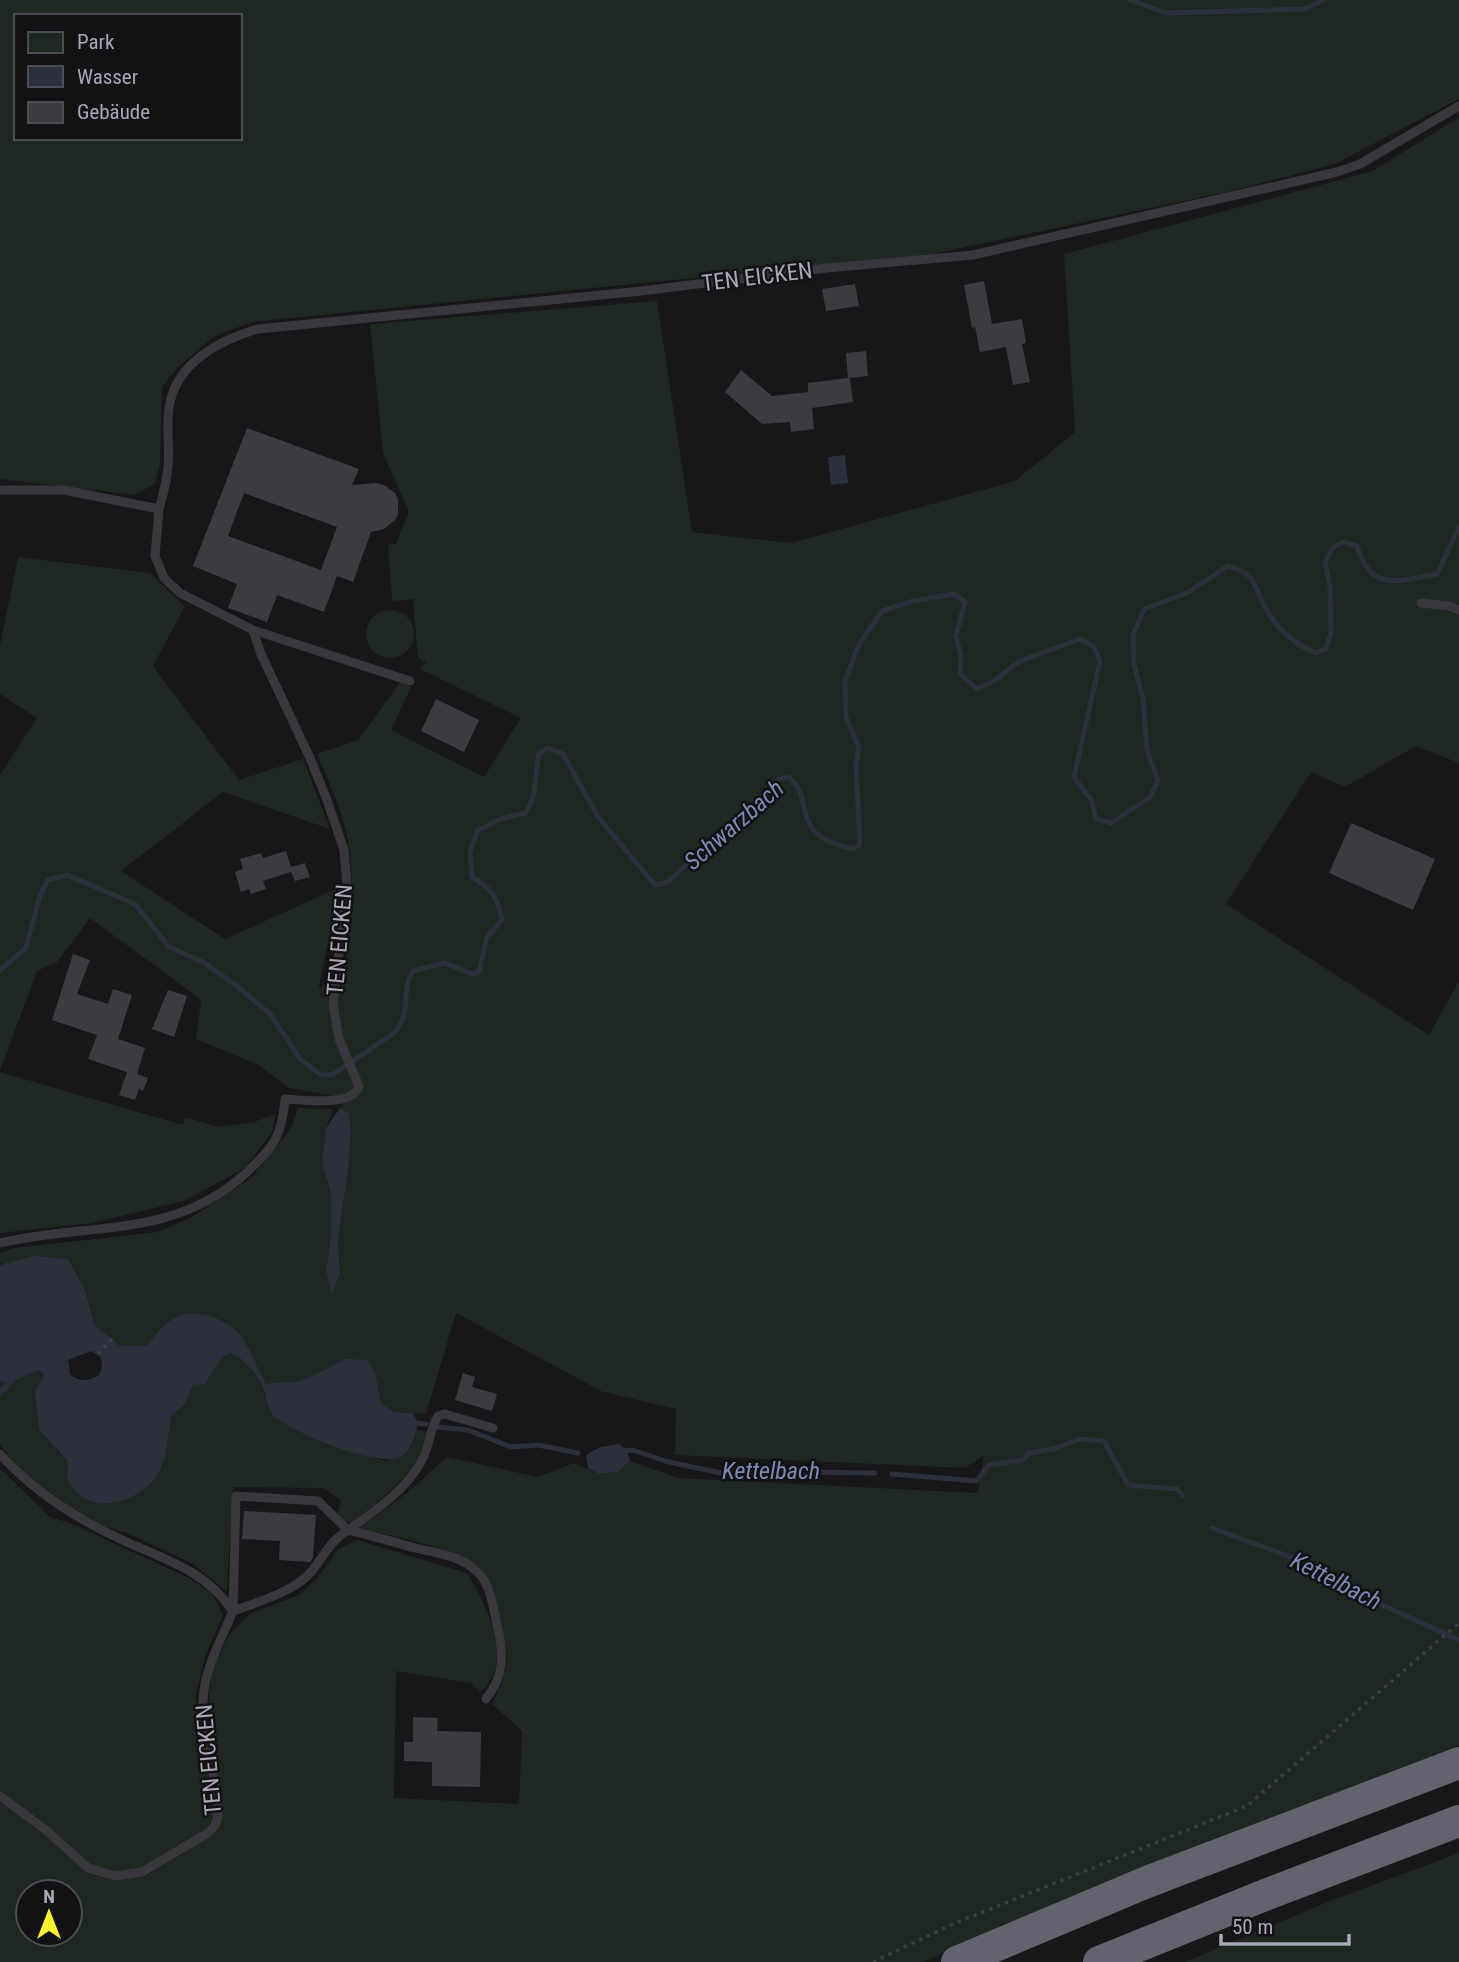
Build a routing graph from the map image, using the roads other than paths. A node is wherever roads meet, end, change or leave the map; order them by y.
1 (1459, 106) edge
2 (0, 490) edge
3 (159, 509) junction
4 (1421, 603) dead end
5 (1459, 610) edge
6 (253, 630) junction
7 (410, 681) dead end
8 (0, 1244) edge
9 (493, 1428) dead end
10 (0, 1454) edge
11 (348, 1530) junction
12 (233, 1611) junction
13 (486, 1699) dead end
14 (1459, 1763) edge
15 (0, 1796) edge
16 (1459, 1821) edge
17 (957, 1962) edge
18 (1099, 1962) edge

1 - 3 lane, TEN EICKEN
2 - 3 lane
3 - 6 lane, TEN EICKEN
4 - 5 lane
6 - 7 lane, TEN EICKEN
6 - 8 lane, TEN EICKEN
9 - 11 lane
10 - 12 lane
11 - 12 lane
11 - 12 lane
11 - 13 lane
12 - 15 lane, TEN EICKEN
14 - 17 highway
16 - 18 highway

